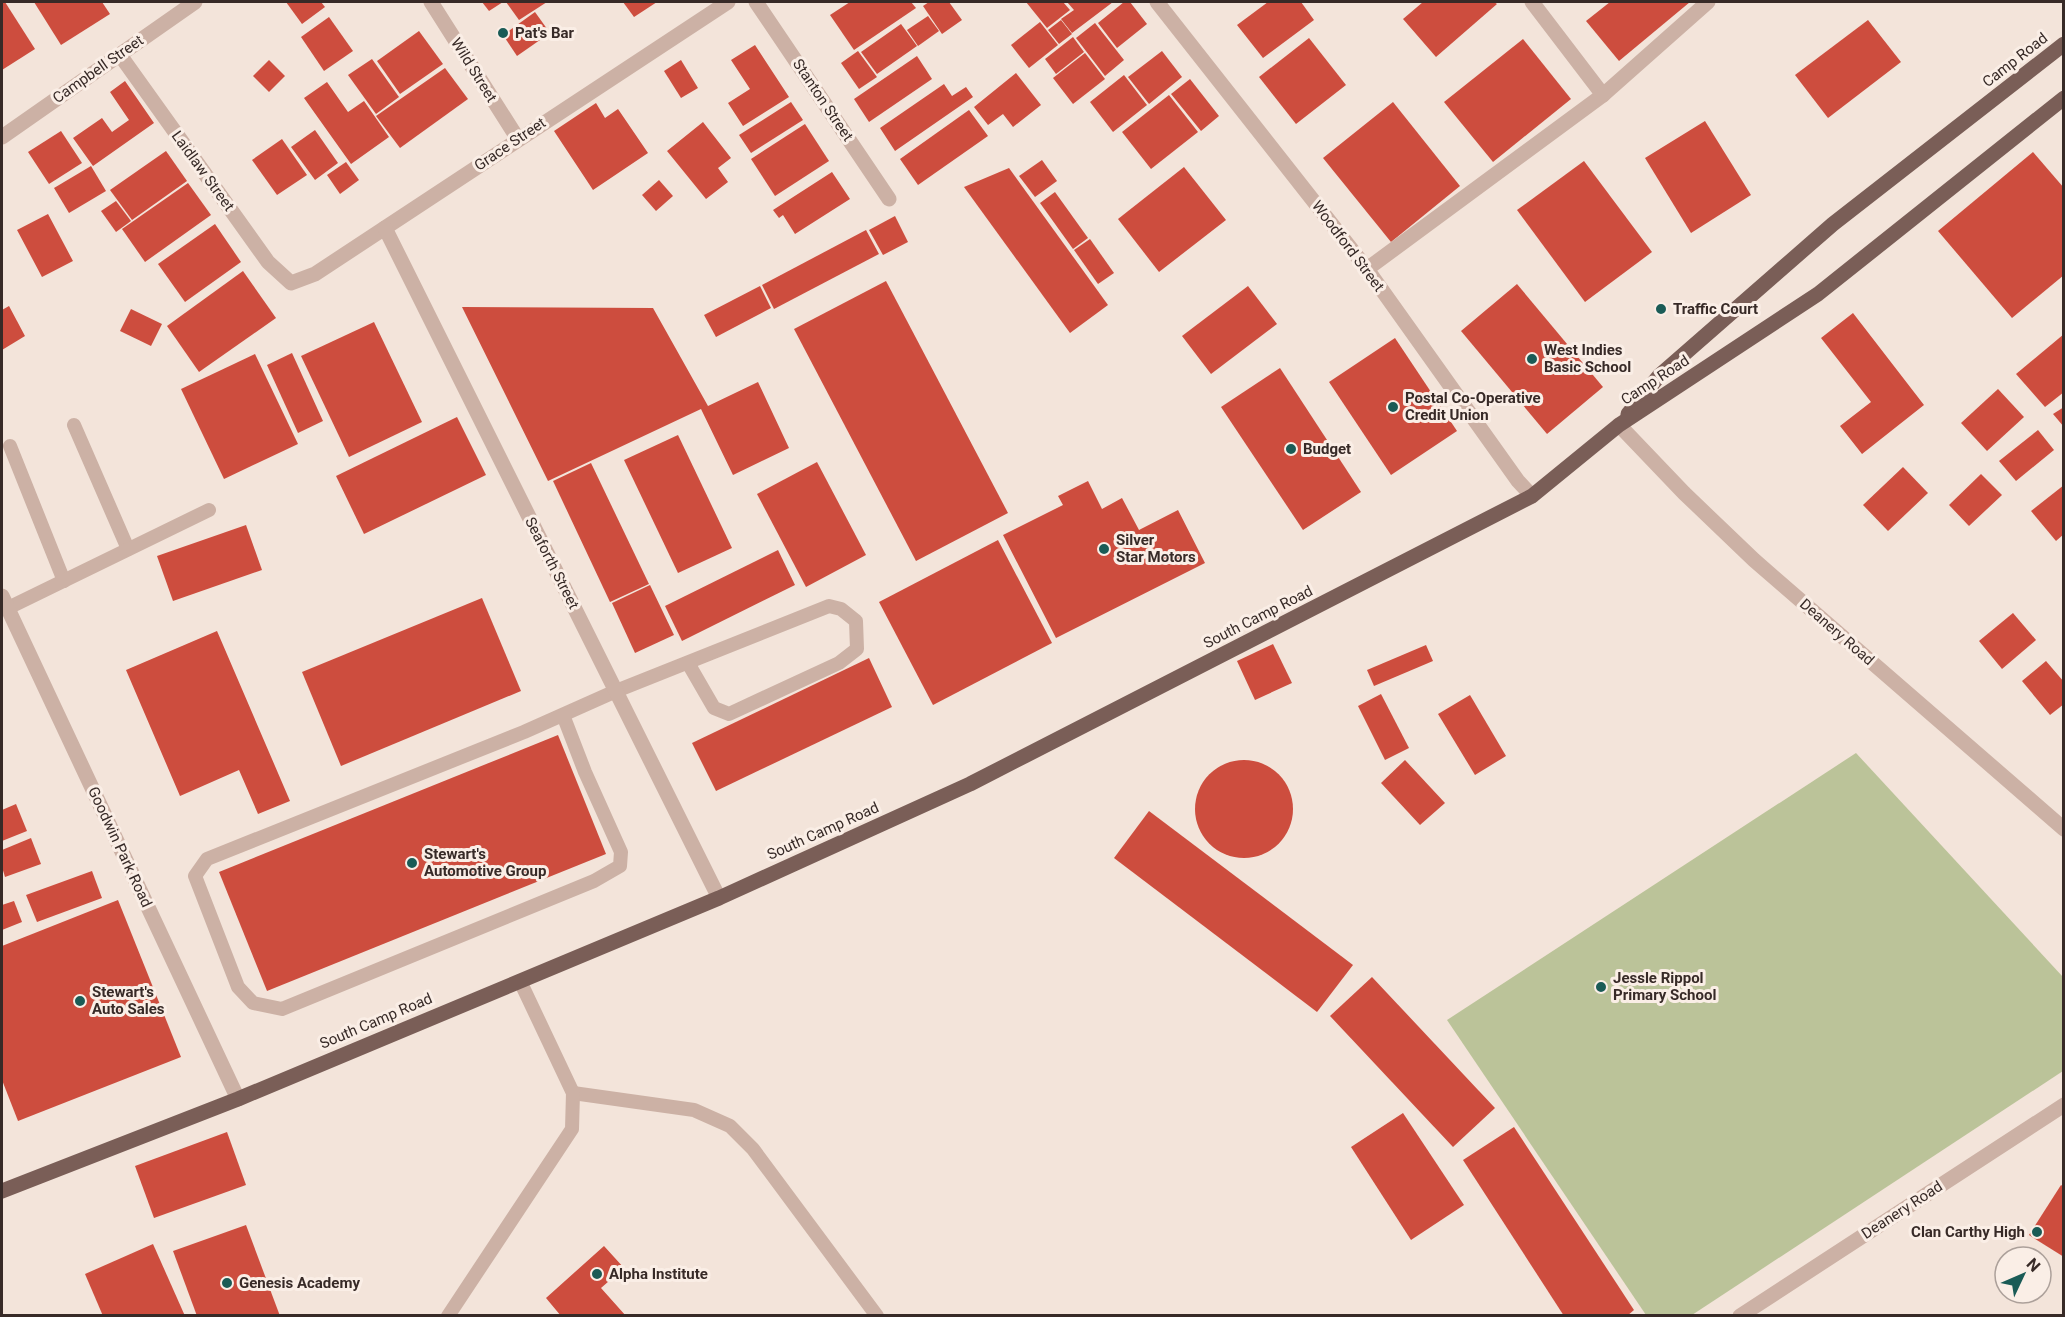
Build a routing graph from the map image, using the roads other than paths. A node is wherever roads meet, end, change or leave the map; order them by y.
1 (195, 2) edge
2 (431, 2) edge
3 (728, 2) edge
4 (756, 2) edge
5 (1157, 2) edge
6 (1532, 2) edge
7 (1708, 2) edge
8 (2064, 44) edge
9 (120, 55) junction
10 (1603, 95) junction
11 (2064, 98) edge
12 (2, 137) edge
13 (518, 139) junction
14 (889, 199) dead end
15 (385, 228) junction
16 (1367, 269) junction
17 (291, 283) joint
18 (74, 425) dead end
19 (1619, 425) junction
20 (10, 446) dead end
21 (1532, 496) junction
22 (209, 510) dead end
23 (128, 549) junction
24 (64, 580) junction
25 (5, 602) edge
26 (688, 663) junction
27 (616, 691) junction
28 (563, 715) junction
29 (2064, 829) edge
30 (719, 898) junction
31 (520, 981) junction
32 (573, 1094) junction
33 (238, 1099) junction
34 (2064, 1105) edge
35 (2, 1191) edge
36 (448, 1316) edge
37 (877, 1316) edge
38 (1740, 1316) edge

1 - 9 street, Campbell Street
2 - 13 street, Wild Street
3 - 13 street, Grace Street
4 - 14 street, Stanton Street
5 - 16 street, Woodford Street
6 - 10 street
7 - 10 street
8 - 19 main road, Camp Road
9 - 12 street, Campbell Street
9 - 17 street, Laidlaw Street
10 - 16 street
11 - 19 main road, Camp Road
13 - 15 street, Grace Street
15 - 17 street, Grace Street
15 - 27 street, Seaforth Street
16 - 21 street, Woodford Street
18 - 23 lane
19 - 21 main road, South Camp Road
19 - 29 street, Deanery Road
20 - 24 lane
21 - 30 main road, South Camp Road
22 - 23 lane
23 - 24 lane
24 - 25 lane
25 - 33 street, Goodwin Park Road
26 - 26 lane
26 - 27 lane
27 - 28 lane
27 - 30 street, Seaforth Street
28 - 28 lane
30 - 31 main road, South Camp Road
31 - 32 lane
31 - 33 main road, South Camp Road
32 - 36 lane
32 - 37 lane
33 - 35 main road, South Camp Road
34 - 38 street, Deanery Road

